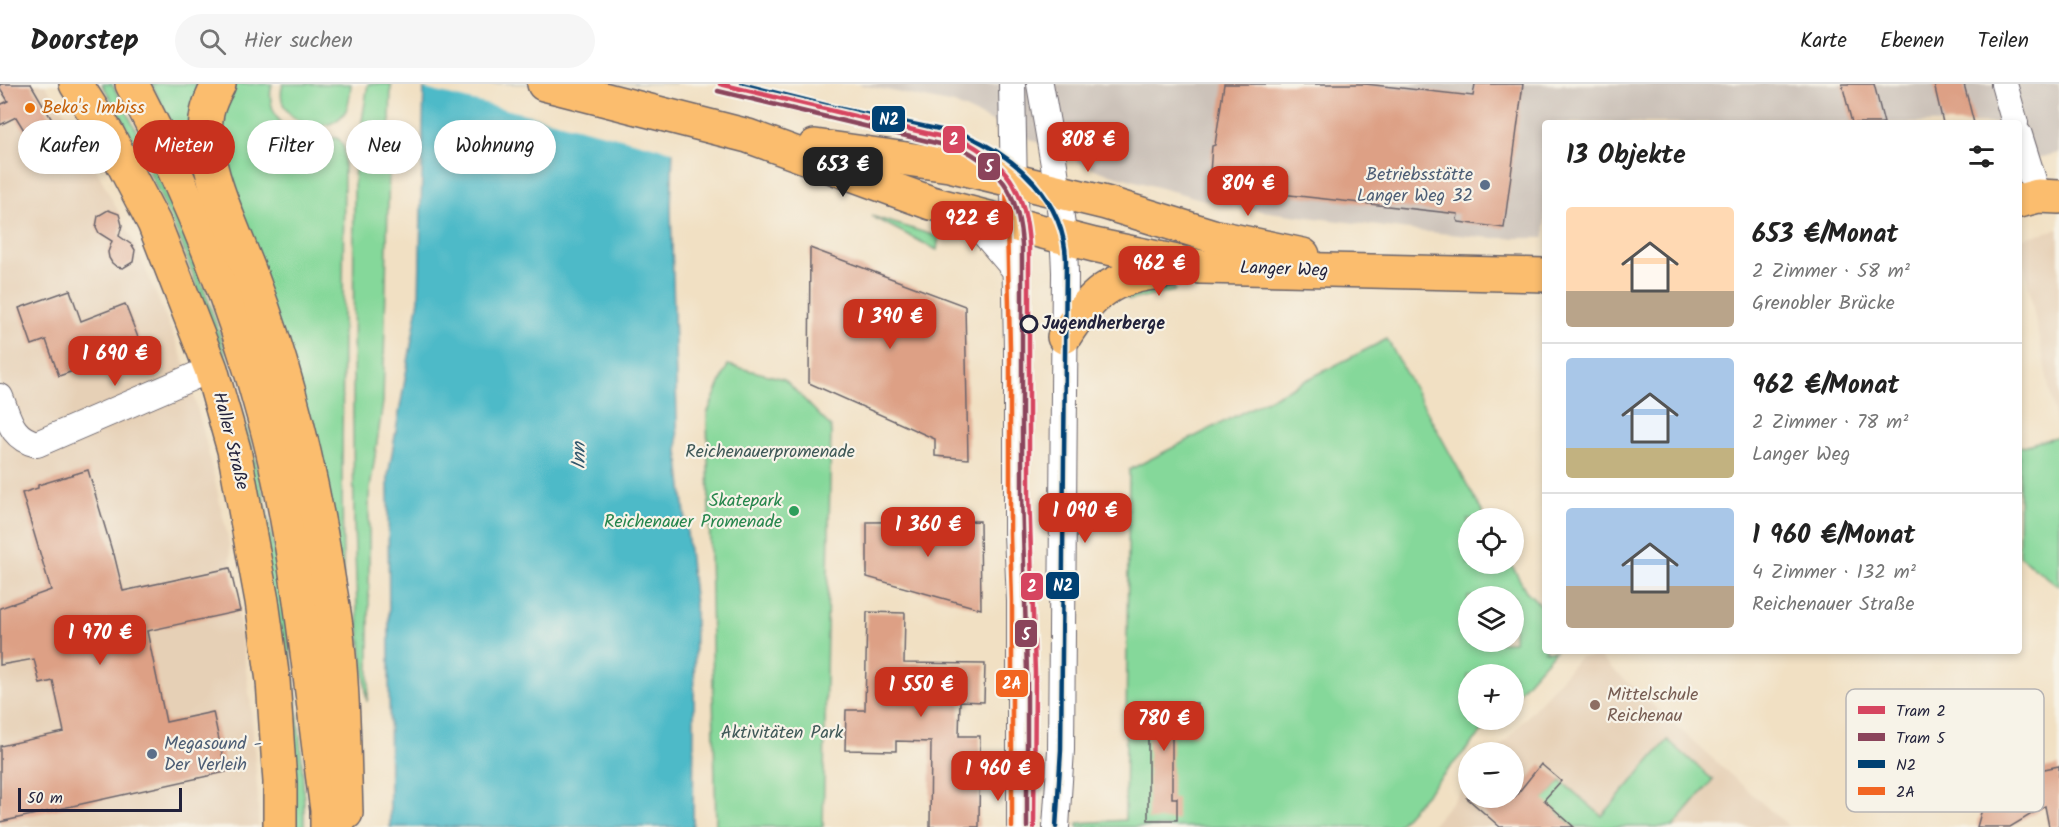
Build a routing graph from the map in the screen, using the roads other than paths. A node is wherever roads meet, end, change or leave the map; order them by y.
1 (76, 84) edge
2 (132, 84) edge
3 (219, 84) edge
4 (544, 84) edge
5 (1011, 84) edge
6 (1040, 84) edge
7 (2004, 84) edge
8 (2014, 120) edge
9 (748, 136) junction
10 (2022, 142) edge
11 (1013, 180) junction
12 (1059, 192) junction
13 (2044, 194) edge
14 (954, 209) junction
15 (1014, 224) junction
16 (1064, 237) junction
17 (1201, 267) junction
18 (1016, 271) junction
19 (1380, 272) junction
20 (1542, 275) edge
21 (1064, 337) junction
22 (212, 369) junction
23 (0, 397) edge
24 (312, 699) junction
25 (280, 827) edge
26 (310, 827) edge
27 (327, 827) edge
28 (346, 827) edge
29 (1020, 827) edge
30 (1056, 827) edge

1 - 22 main road, Haller Straße
2 - 24 main road, Haller Straße
3 - 28 main road
4 - 9 main road
5 - 11 street
6 - 12 street
7 - 8 street
9 - 11 main road, Langer Weg
9 - 14 main road, Langer Weg
10 - 13 street
11 - 12 main road, Langer Weg
11 - 15 street
12 - 16 street
12 - 19 main road, Langer Weg
14 - 15 main road, Langer Weg
14 - 18 street
15 - 16 main road, Langer Weg
15 - 18 street
16 - 17 main road, Langer Weg
16 - 21 street
17 - 19 main road, Langer Weg
17 - 21 main road
18 - 29 street
19 - 20 main road, Langer Weg
21 - 30 street
22 - 23 street
22 - 25 main road, Haller Straße
24 - 26 main road, Haller Straße
24 - 27 main road, Haller Straße

